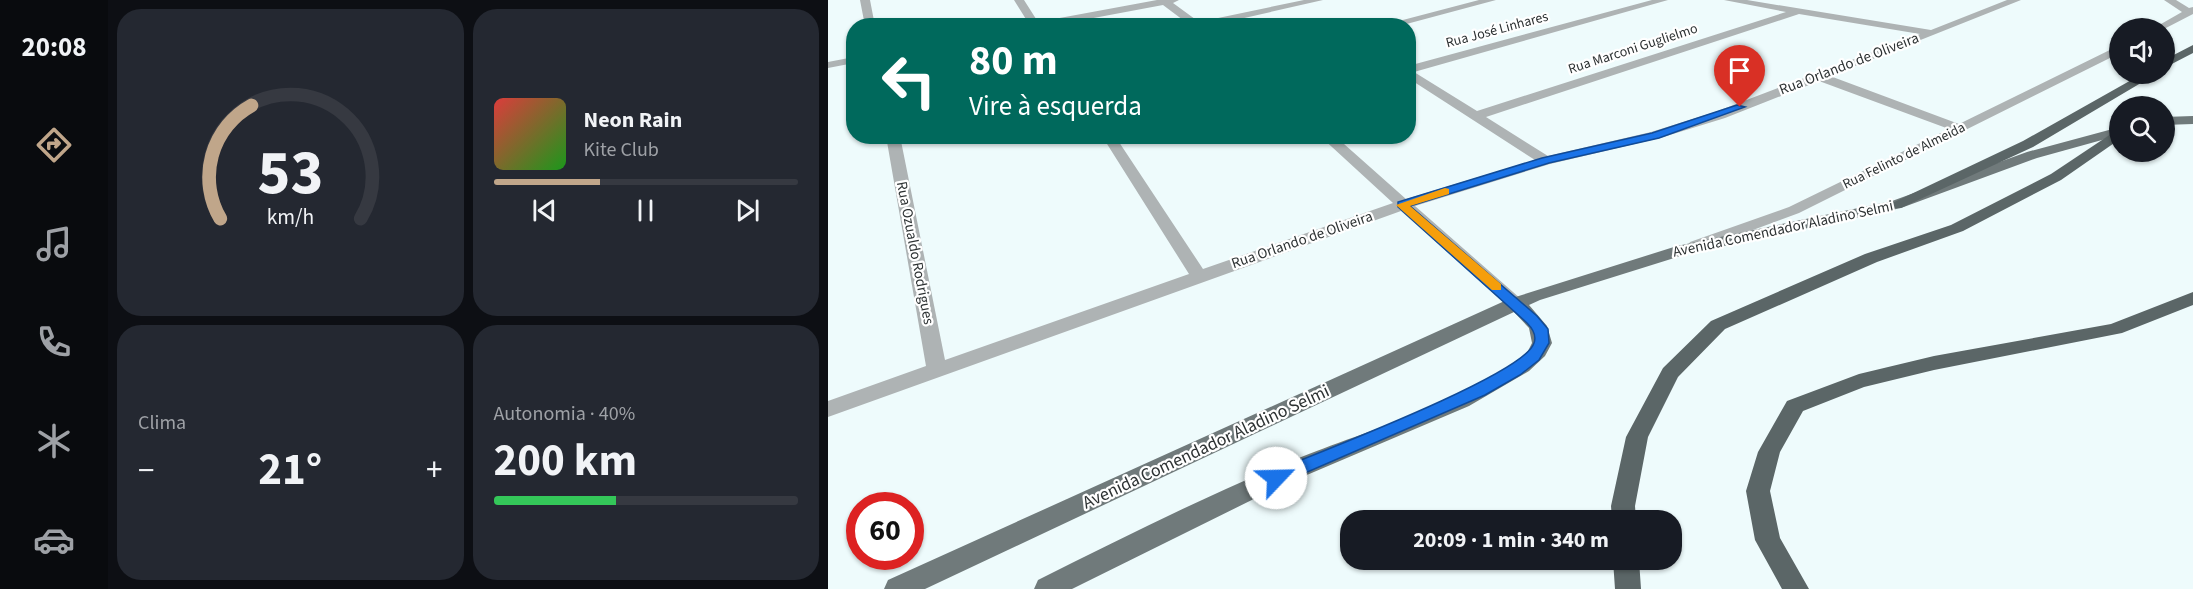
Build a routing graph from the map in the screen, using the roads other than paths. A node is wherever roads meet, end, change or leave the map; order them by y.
1 (865, 0) edge
2 (1019, 0) edge
3 (1167, 0) edge
4 (1318, 0) edge
5 (1491, 0) edge
6 (1664, 0) edge
7 (1729, 0) edge
8 (2169, 0) edge
9 (1987, 1) edge
10 (2011, 2) edge
11 (1799, 11) junction
12 (2191, 12) edge
13 (868, 18) edge
14 (1031, 18) edge
15 (1072, 18) edge
16 (1189, 18) edge
17 (1231, 18) edge
18 (1416, 18) edge
19 (2175, 20) edge
20 (1930, 32) junction
21 (2193, 48) edge
22 (2109, 54) edge
23 (2175, 59) edge
24 (846, 62) edge
25 (828, 65) edge
26 (1416, 69) edge
27 (1416, 76) edge
28 (1818, 76) junction
29 (2133, 84) edge
30 (1476, 116) junction
31 (2193, 120) edge
32 (2175, 121) edge
33 (1960, 129) junction
34 (2109, 134) edge
35 (2109, 139) edge
36 (895, 144) edge
37 (1113, 144) edge
38 (1335, 144) edge
39 (1546, 160) junction
40 (1402, 205) junction
41 (1896, 205) junction
42 (1683, 250) junction
43 (1199, 276) junction
44 (2193, 298) edge
45 (1515, 303) junction
46 (938, 369) junction
47 (828, 409) edge
48 (1623, 510) edge
49 (1627, 570) edge
50 (897, 589) edge
51 (1047, 589) edge
52 (1628, 589) edge
53 (1796, 589) edge

1 - 13 street
2 - 14 street
3 - 15 street
3 - 16 street
4 - 17 street
5 - 18 street
6 - 26 street, Rua José Linhares
7 - 11 street
8 - 12 street
9 - 10 street
10 - 20 street, Rua Orlando de Oliveira
11 - 20 street
11 - 30 street, Rua Marconi Guglielmo
12 - 19 street
20 - 28 street, Rua Orlando de Oliveira
21 - 23 highway
22 - 33 street, Rua Felinto de Almeida
24 - 25 street
27 - 30 street
28 - 33 street
28 - 39 street, Rua Orlando de Oliveira
29 - 41 highway
30 - 39 street
31 - 32 main road
33 - 42 street, Rua Felinto de Almeida
34 - 41 main road, Avenida Comendador Aladino Selmi
35 - 48 highway
36 - 46 street, Rua Ozualdo Rodrigues
37 - 43 street
38 - 40 street
39 - 40 street, Rua Orlando de Oliveira
40 - 43 street, Rua Orlando de Oliveira
40 - 45 street
41 - 42 main road, Avenida Comendador Aladino Selmi
42 - 45 main road, Avenida Comendador Aladino Selmi
43 - 46 street, Rua Orlando de Oliveira
44 - 53 highway
45 - 50 main road, Avenida Comendador Aladino Selmi
45 - 51 main road
46 - 47 street, Rua Orlando de Oliveira
49 - 52 highway

